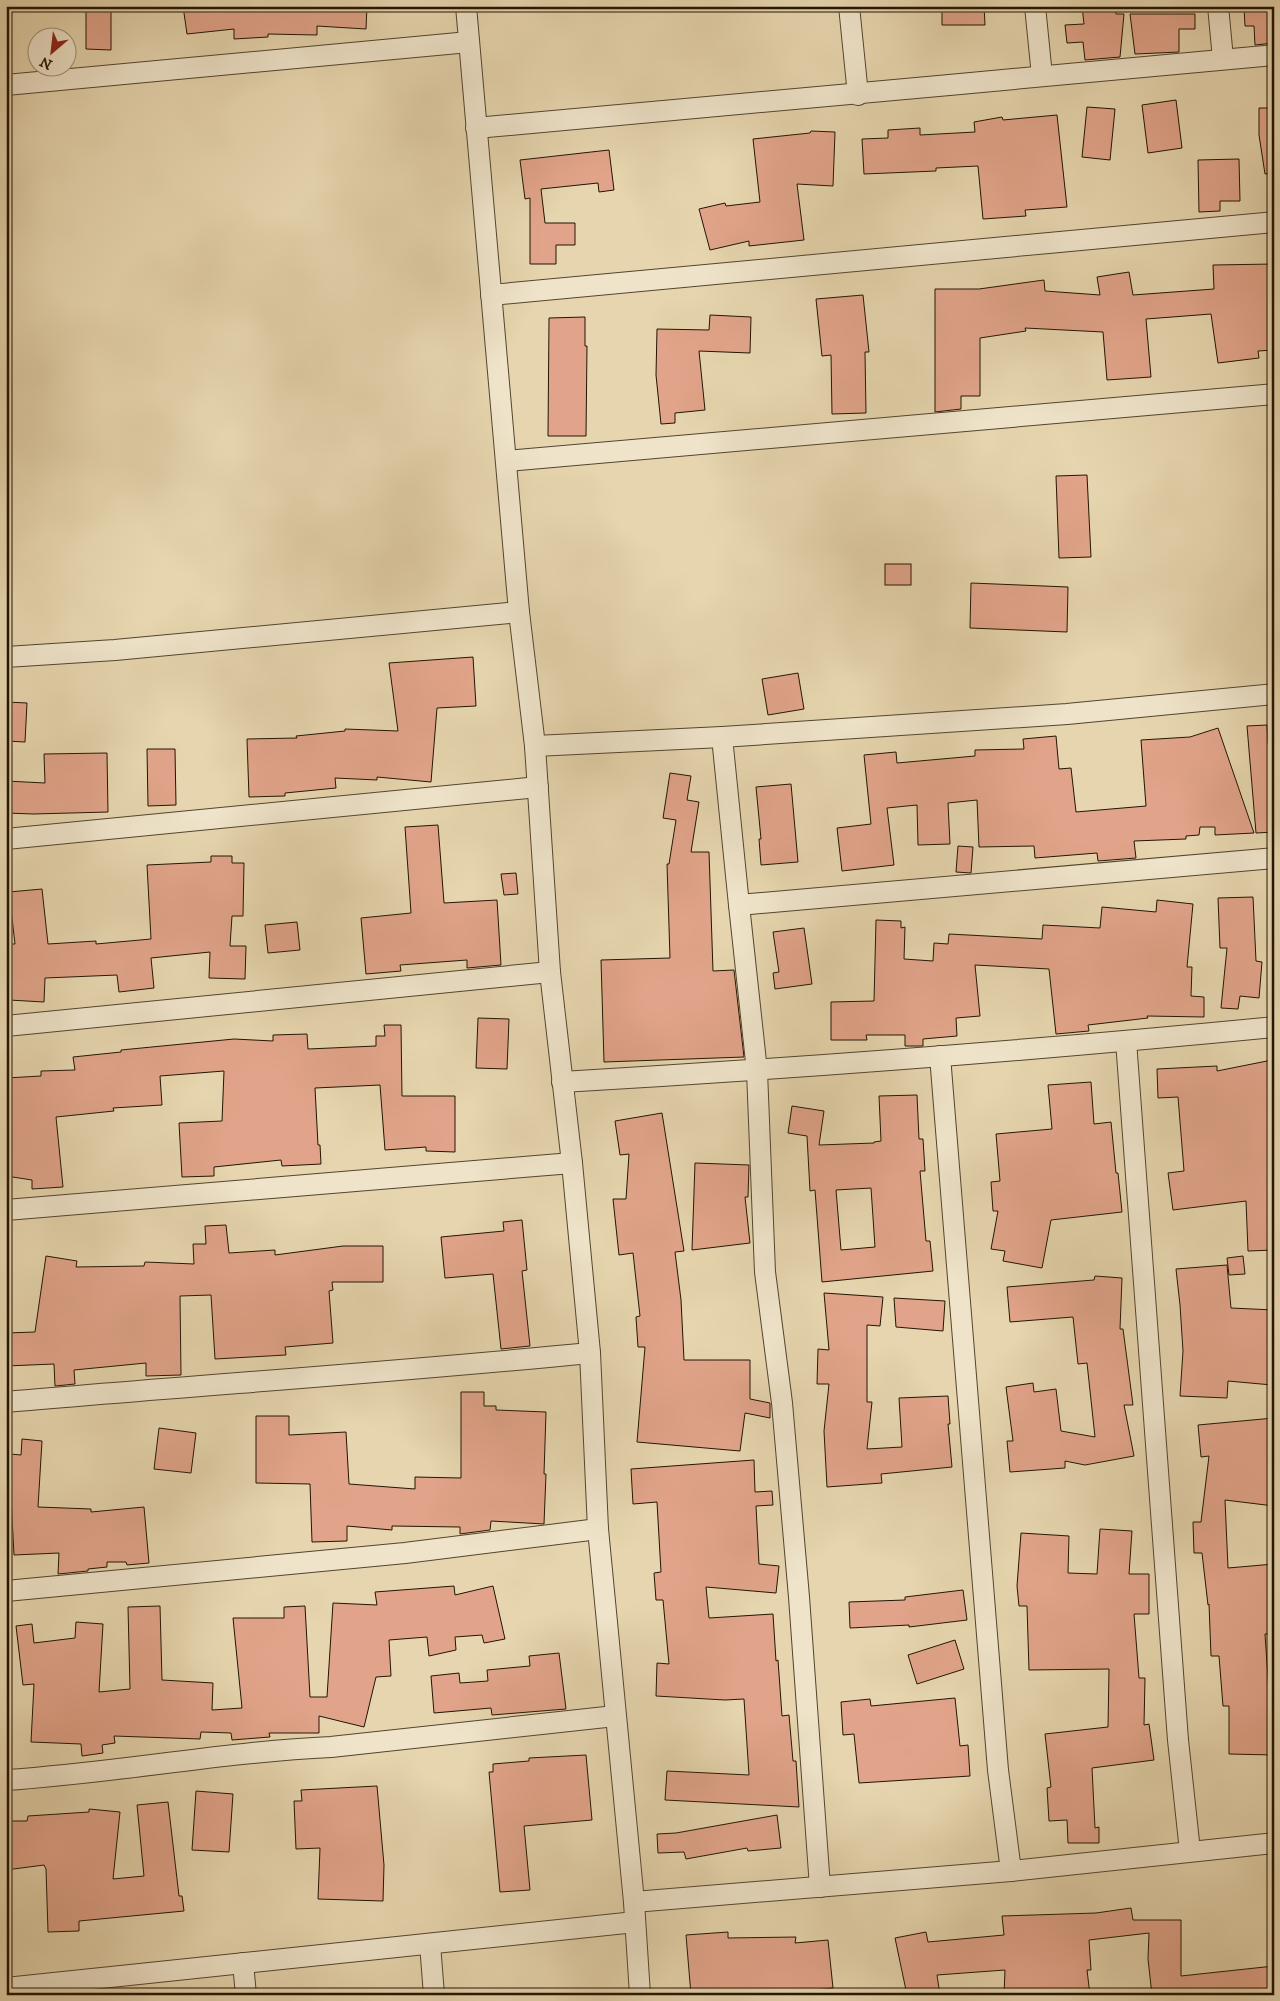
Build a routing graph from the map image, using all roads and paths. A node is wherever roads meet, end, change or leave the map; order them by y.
1 (466, 6) edge
2 (849, 6) edge
3 (1035, 6) edge
4 (1218, 6) edge
5 (469, 42) junction
6 (1274, 55) edge
7 (1223, 59) junction
8 (1042, 76) junction
9 (6, 85) edge
10 (858, 94) junction
11 (476, 128) junction
12 (1274, 222) edge
13 (491, 295) junction
14 (1274, 394) edge
15 (506, 461) junction
16 (519, 612) junction
17 (6, 657) edge
18 (1274, 694) edge
19 (722, 737) junction
20 (535, 746) junction
21 (538, 787) junction
22 (6, 839) edge
23 (1274, 858) edge
24 (738, 905) junction
25 (550, 972) junction
26 (6, 1026) edge
27 (1274, 1026) edge
28 (1126, 1041) junction
29 (940, 1056) junction
30 (758, 1071) junction
31 (562, 1082) junction
32 (572, 1163) junction
33 (6, 1210) edge
34 (590, 1353) junction
35 (6, 1402) edge
36 (598, 1529) junction
37 (6, 1591) edge
38 (615, 1716) junction
39 (6, 1780) edge
40 (1274, 1844) edge
41 (1190, 1851) junction
42 (1011, 1871) junction
43 (820, 1887) junction
44 (634, 1902) junction
45 (635, 1922) junction
46 (430, 1944) junction
47 (243, 1963) junction
48 (6, 1988) edge
49 (62, 1988) edge
50 (246, 1995) edge
51 (434, 1995) edge
52 (640, 1995) edge

1 - 5 street
2 - 10 street
3 - 8 street
4 - 7 street
5 - 9 street
5 - 11 street
6 - 7 street
7 - 8 street
8 - 10 street
10 - 11 street
11 - 13 street
12 - 13 street
13 - 15 street
14 - 15 street
15 - 16 street
16 - 17 street
16 - 20 street
18 - 19 street
19 - 20 street
19 - 24 street
20 - 21 street
21 - 22 street
21 - 25 street
23 - 24 street
24 - 30 street
25 - 26 street
25 - 31 street
27 - 28 street
28 - 29 street
28 - 41 street
29 - 30 street
29 - 42 street
30 - 31 street
30 - 43 street
31 - 32 street
32 - 33 street
32 - 34 street
34 - 35 street
34 - 36 street
36 - 37 street
36 - 38 street
38 - 39 street
38 - 44 street
40 - 41 street
41 - 42 street
42 - 43 street
43 - 44 street
44 - 45 street
45 - 46 street
45 - 52 street
46 - 47 street
46 - 51 street
47 - 49 street
47 - 50 street
48 - 49 street

